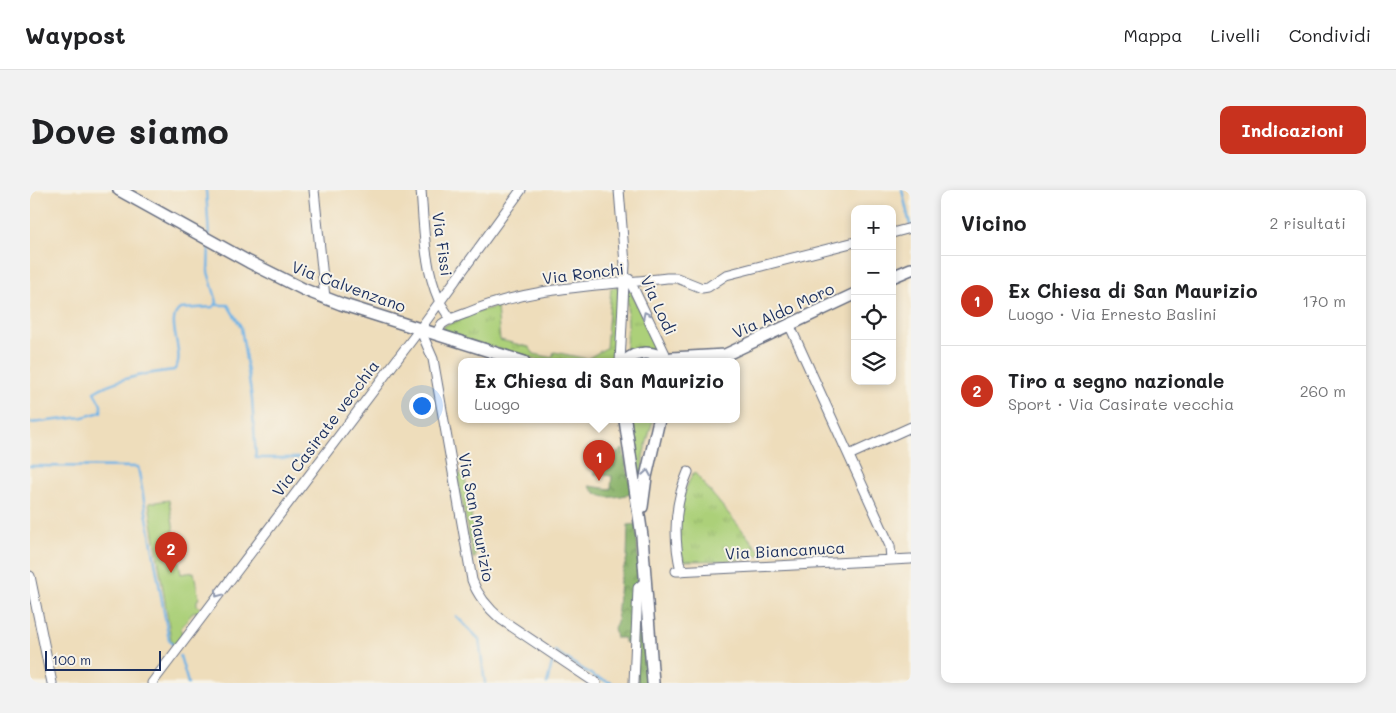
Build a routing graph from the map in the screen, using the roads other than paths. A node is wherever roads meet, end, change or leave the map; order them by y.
1 (118, 190) edge
2 (314, 190) edge
3 (421, 190) edge
4 (521, 190) edge
5 (619, 190) edge
6 (911, 228) edge
7 (896, 232) edge
8 (851, 243) edge
9 (911, 269) edge
10 (896, 276) edge
11 (627, 283) junction
12 (853, 295) edge
13 (325, 298) junction
14 (439, 301) junction
15 (451, 320) junction
16 (789, 324) junction
17 (420, 329) junction
18 (436, 334) junction
19 (725, 355) junction
20 (511, 358) edge
21 (622, 358) edge
22 (629, 358) edge
23 (662, 358) edge
24 (666, 358) edge
25 (672, 358) edge
26 (721, 358) edge
27 (622, 423) edge
28 (626, 423) edge
29 (658, 423) edge
30 (911, 427) edge
31 (628, 435) junction
32 (849, 455) junction
33 (688, 472) dead end
34 (640, 521) junction
35 (911, 559) edge
36 (891, 560) junction
37 (30, 576) edge
38 (646, 581) junction
39 (52, 683) edge
40 (152, 683) edge
41 (596, 683) edge
42 (634, 683) edge
43 (653, 683) edge

1 - 13 main road, Via Calvenzano
2 - 13 street
3 - 14 street, Via Fissi
4 - 14 street, Via Casirate vecchia
5 - 11 street, Via Lodi
6 - 7 street
8 - 11 street, Via Ronchi
9 - 10 main road
11 - 15 street, Via Ronchi
11 - 21 street, Via Lodi
24 -> 11 street, Via Lodi
12 - 16 main road, Via Aldo Moro
13 - 17 main road, Via Calvenzano
14 - 15 street, Via Fissi
14 - 17 street, Via Casirate vecchia
15 - 18 street, Via Ronchi
16 - 19 main road, Via Aldo Moro
16 - 32 street
17 - 18 main road, Via Calvenzano
17 -> 40 street, Via Casirate vecchia
17 - 41 street, Via San Maurizio
18 - 20 main road, Via Calvenzano
19 - 25 main road, Via Aldo Moro
19 - 26 main road, Via Aldo Moro
22 - 23 main road
27 - 31 main road
28 - 31 main road
34 -> 29 main road
30 - 32 street
31 - 34 main road
32 - 36 street
33 - 36 street, Via Biancanuca
34 - 38 main road
35 - 36 street, Via Biancanuca
37 - 39 street
38 - 42 street
38 - 43 main road

